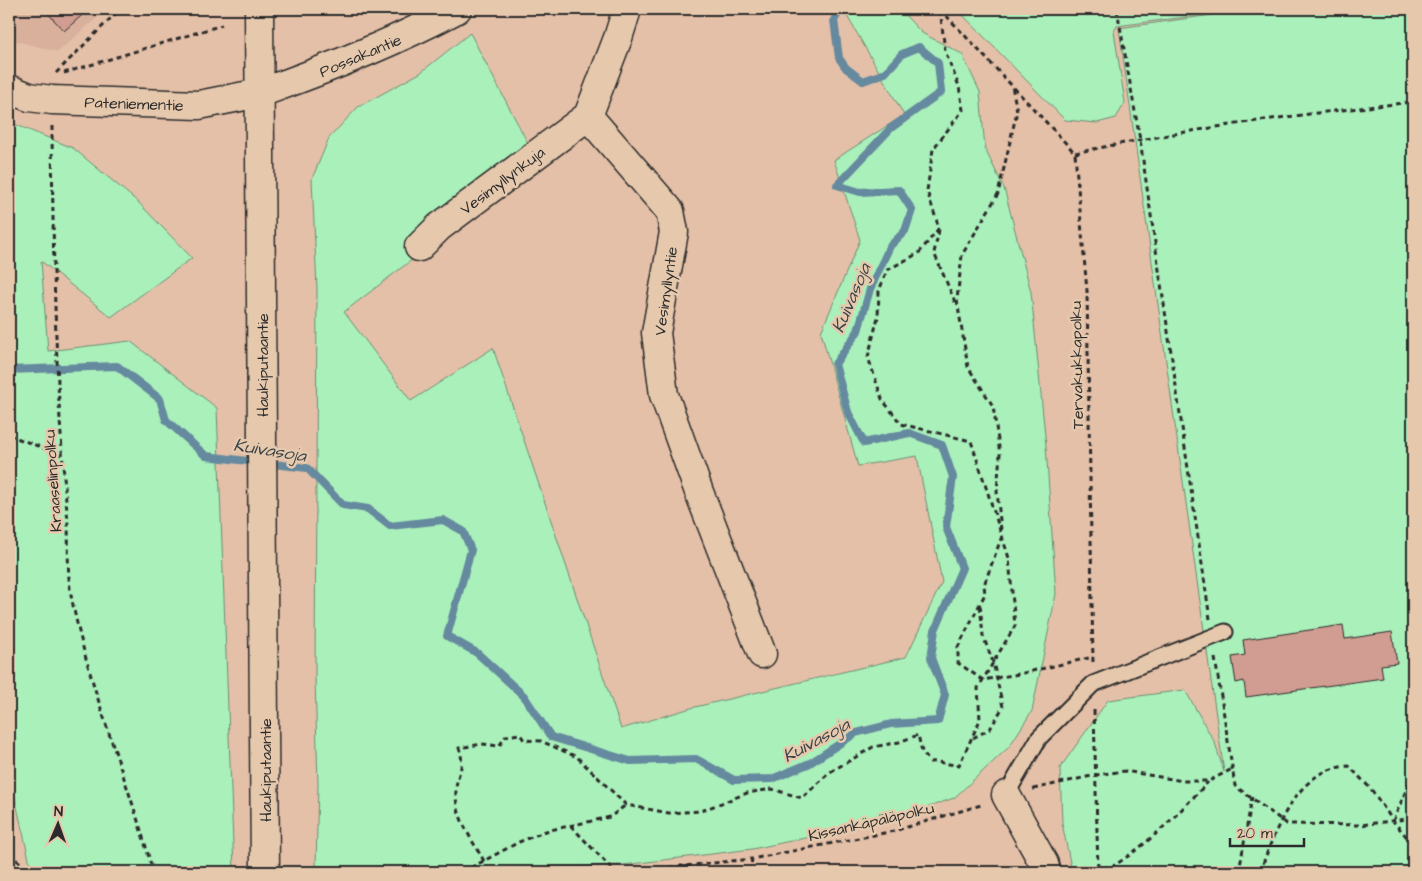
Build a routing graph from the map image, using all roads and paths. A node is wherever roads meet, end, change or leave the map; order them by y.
1 (120, 9) edge
2 (259, 9) edge
3 (457, 9) edge
4 (627, 9) edge
5 (940, 9) edge
6 (1118, 9) edge
7 (222, 25) dead end
8 (1012, 86) junction
9 (53, 88) junction
10 (9, 89) edge
11 (260, 93) junction
12 (1413, 102) edge
13 (588, 116) junction
14 (1140, 140) junction
15 (1075, 154) junction
16 (939, 228) junction
17 (418, 248) dead end
18 (959, 312) junction
19 (9, 435) edge
20 (61, 455) junction
21 (1002, 537) junction
22 (980, 603) junction
23 (1218, 635) junction
24 (762, 654) dead end
25 (1093, 657) junction
26 (993, 662) junction
27 (997, 678) junction
28 (983, 680) junction
29 (1093, 684) junction
30 (973, 738) junction
31 (1232, 769) junction
32 (1413, 774) edge
33 (1096, 775) junction
34 (1209, 782) junction
35 (1006, 795) junction
36 (1252, 798) junction
37 (626, 805) junction
38 (1281, 818) junction
39 (1413, 818) edge
40 (1393, 821) junction
41 (571, 826) junction
42 (9, 854) edge
43 (1413, 854) edge
44 (752, 859) junction
45 (484, 861) junction
46 (32, 872) edge
47 (153, 872) edge
48 (265, 872) edge
49 (463, 872) edge
50 (615, 872) edge
51 (624, 872) edge
52 (750, 872) edge
53 (1046, 872) edge
54 (1098, 872) edge
55 (1103, 872) edge
56 (1239, 872) edge
57 (1260, 872) edge

1 - 9 path
2 - 11 street, Haukiputaantie
3 - 11 street, Possakantie
4 - 13 street
5 - 8 path
5 - 16 path
6 - 14 path
7 - 9 path
8 - 15 path
8 - 18 path
9 - 10 street, Pateniementie
9 - 11 street, Pateniementie
9 - 20 path, Kraaselinpolku
11 - 48 street, Haukiputaantie
12 - 14 path
13 - 17 street, Vesimyllynkuja
13 - 24 street, Vesimyllyntie
14 - 15 path
14 - 23 path
15 - 25 path, Tervakukkapolku
16 - 18 path
16 - 21 path
18 - 21 path
19 - 20 path
20 - 47 path, Kraaselinpolku
21 - 22 path
21 - 26 path
22 - 26 path
22 - 28 path
23 - 29 lane
23 - 31 path
25 - 27 path
25 - 29 path, Tervakukkapolku
26 - 27 path
26 - 28 path
27 - 28 path
27 - 30 path
28 - 30 path
29 - 33 path, Tervakukkapolku
29 - 35 lane
30 - 37 path
31 - 34 path
31 - 36 path
32 - 40 path
33 - 34 path, Kissankäpäläpolku
33 - 35 path, Kissankäpäläpolku
33 - 54 path, Tervakukkapolku
34 - 55 path
35 - 44 path, Kissankäpäläpolku
35 - 53 street
36 - 38 path
36 - 56 path
37 - 41 path
37 - 45 path
38 - 40 path
38 - 40 path
38 - 57 path
39 - 40 path
40 - 43 path
41 - 45 path
41 - 50 path
42 - 46 path
44 - 51 path, Kissankäpäläpolku
44 - 52 path
45 - 49 path

